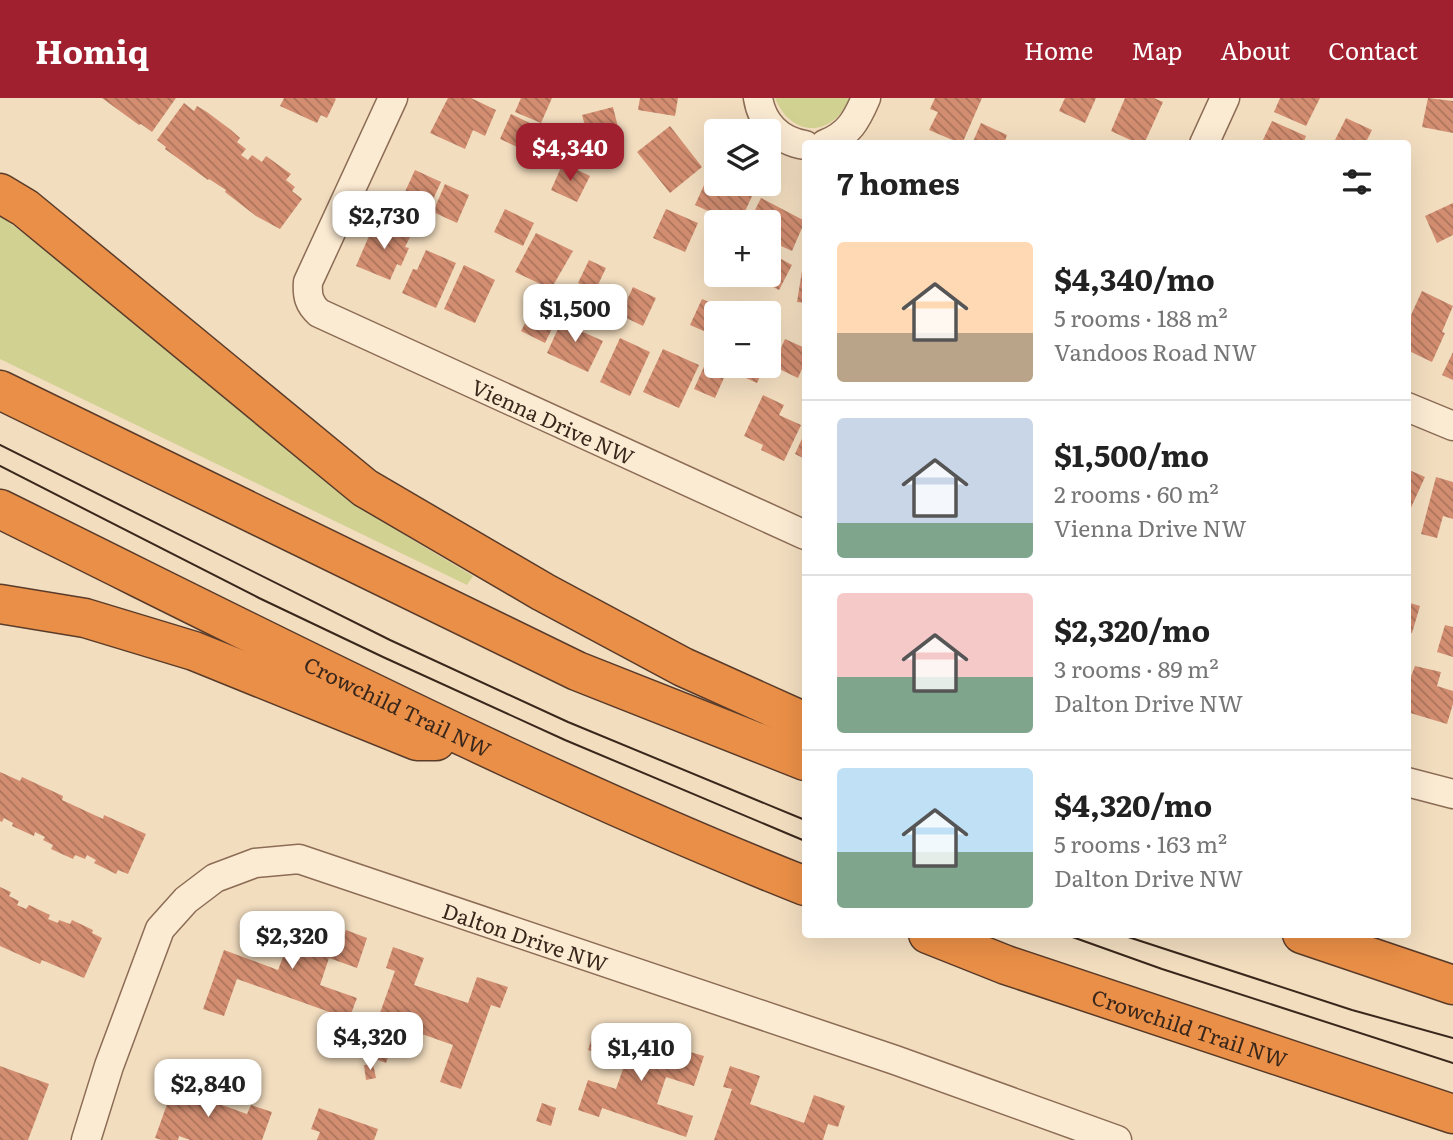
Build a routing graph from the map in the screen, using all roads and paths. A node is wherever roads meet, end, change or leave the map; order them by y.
1 (393, 98) edge
2 (758, 98) edge
3 (866, 98) edge
4 (1225, 98) edge
5 (834, 140) edge
6 (1206, 140) edge
7 (802, 144) edge
8 (0, 178) edge
9 (13, 201) edge
10 (0, 390) edge
11 (1411, 409) edge
12 (1453, 426) edge
13 (0, 509) edge
14 (802, 534) edge
15 (0, 604) edge
16 (802, 721) edge
17 (470, 740) junction
18 (802, 760) edge
19 (1411, 783) edge
20 (1453, 794) edge
21 (802, 885) edge
22 (938, 938) edge
23 (1314, 938) edge
24 (1453, 985) edge
25 (1453, 1114) edge
26 (86, 1140) edge
27 (1117, 1140) edge

1 - 14 street, Vienna Drive NW
2 - 7 street
3 - 5 street
4 - 6 street
8 - 9 highway
9 - 16 highway
10 - 18 highway
11 - 12 street
13 - 17 highway, Crowchild Trail NW
15 - 17 highway
17 - 21 highway, Crowchild Trail NW
19 - 20 street
22 - 25 highway, Crowchild Trail NW
23 - 24 highway
26 - 27 street, Dalton Drive NW

